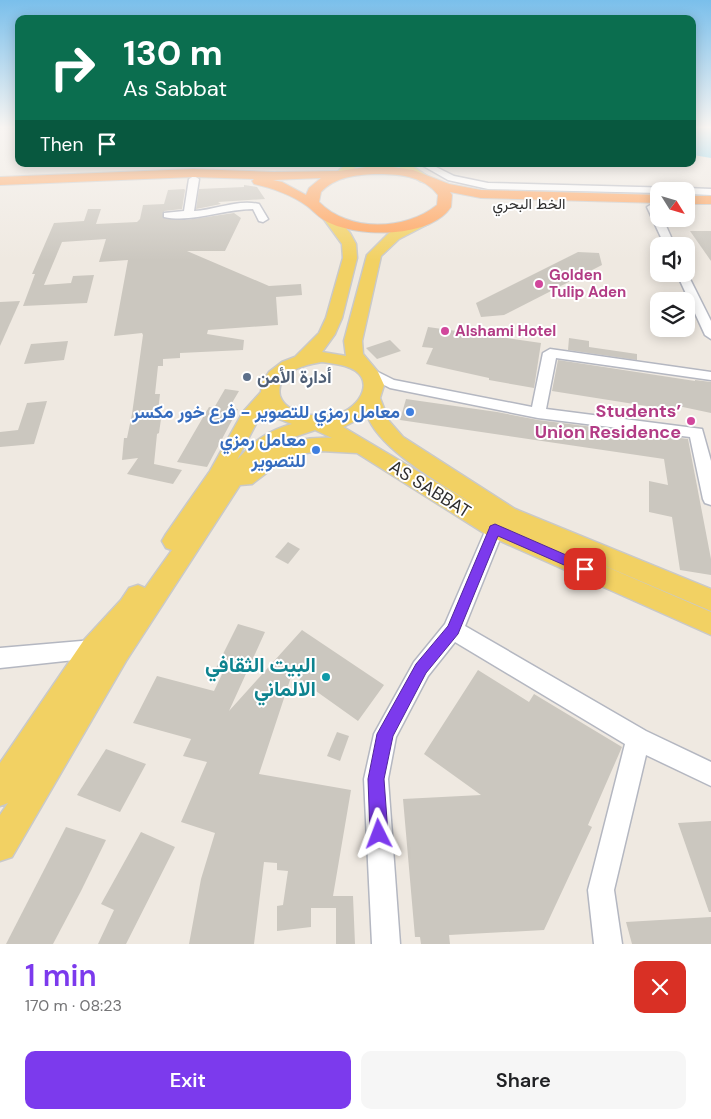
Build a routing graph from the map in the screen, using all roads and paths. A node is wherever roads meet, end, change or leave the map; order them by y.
1 (345, 171) edge
2 (360, 171) edge
3 (392, 171) edge
4 (426, 174) edge
5 (340, 175) junction
6 (194, 179) junction
7 (0, 182) edge
8 (0, 188) edge
9 (650, 191) edge
10 (695, 192) edge
11 (711, 192) edge
12 (695, 200) edge
13 (711, 200) edge
14 (312, 203) junction
15 (650, 204) edge
16 (650, 204) edge
17 (472, 206) dead end
18 (695, 207) edge
19 (711, 208) edge
20 (456, 209) dead end
21 (188, 215) junction
22 (168, 216) dead end
23 (330, 218) junction
24 (263, 219) dead end
25 (427, 219) junction
26 (687, 282) edge
27 (711, 335) edge
28 (302, 360) junction
29 (366, 370) junction
30 (711, 376) edge
31 (270, 393) junction
32 (372, 400) junction
33 (538, 413) junction
34 (316, 423) junction
35 (366, 449) junction
36 (711, 499) edge
37 (219, 502) junction
38 (495, 529) junction
39 (711, 600) edge
40 (137, 610) junction
41 (711, 624) edge
42 (453, 630) junction
43 (93, 649) junction
44 (0, 658) edge
45 (638, 739) junction
46 (711, 774) edge
47 (0, 790) edge
48 (0, 845) edge
49 (386, 944) edge
50 (608, 944) edge

1 - 5 main road
2 - 5 highway, الخط البحري
3 - 4 highway, الخط البحري
4 - 9 street
4 - 15 highway, الخط البحري
4 - 25 highway
5 - 7 highway
5 - 14 highway
6 - 8 highway
6 - 14 highway
6 - 21 street
10 - 11 street
12 - 13 highway
14 - 23 highway
16 - 17 highway, الخط البحري
18 - 19 highway
20 - 25 highway
21 - 22 street
21 - 24 street
23 - 25 highway
23 - 28 main road
25 - 29 main road
26 - 27 street
28 - 29 main road
28 - 31 main road
29 - 32 main road
29 - 33 street
30 - 33 street
31 - 34 main road
31 - 40 main road
32 - 34 main road
32 - 39 main road, AS SABBAT
33 - 36 street
34 - 35 main road, AS SABBAT
34 - 37 main road
35 - 37 main road
35 - 38 main road, AS SABBAT
37 - 40 main road
38 - 41 main road, AS SABBAT
38 - 42 street
40 - 43 main road
40 - 48 main road
42 - 45 street
42 - 49 street
43 - 44 street
43 - 47 main road
45 - 46 street
45 - 50 street

